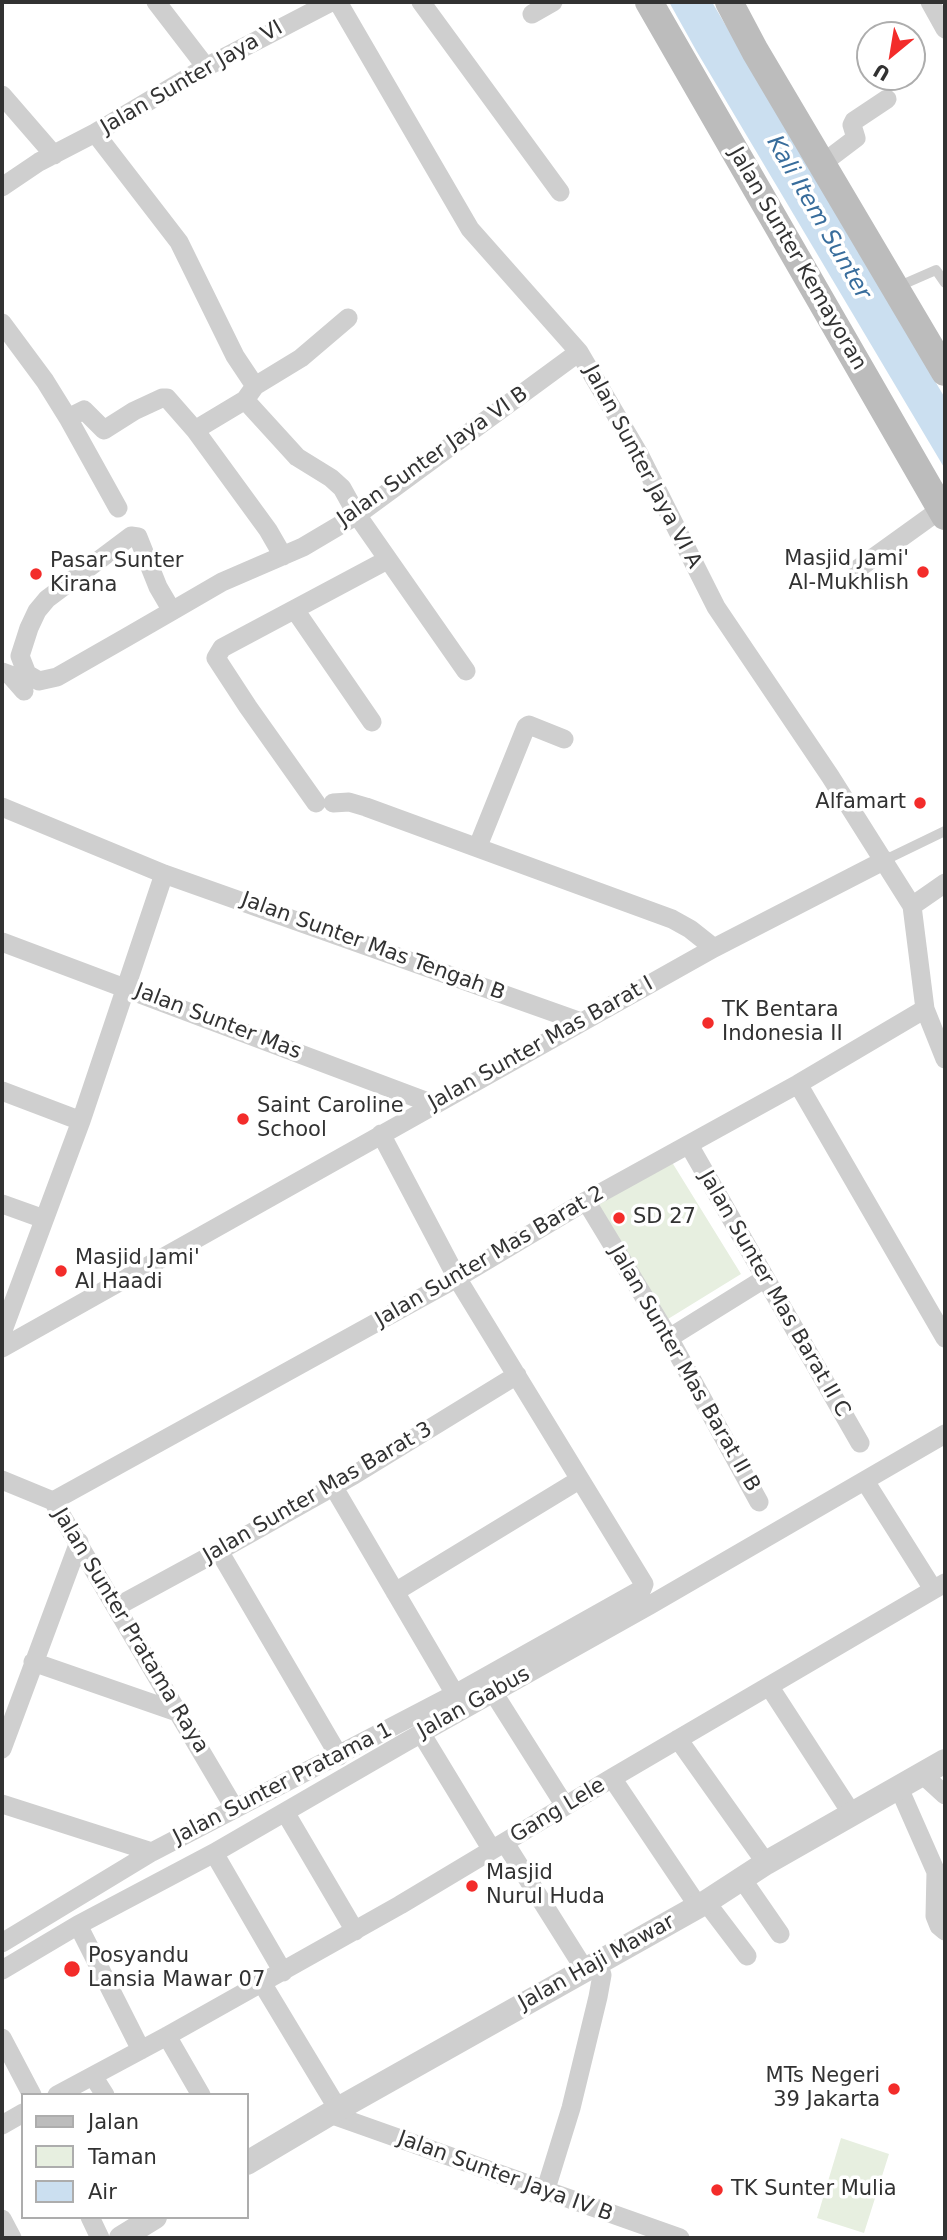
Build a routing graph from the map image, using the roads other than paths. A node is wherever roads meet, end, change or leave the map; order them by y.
1 (156, 2) edge
2 (331, 2) edge
3 (338, 2) edge
4 (421, 2) edge
5 (553, 2) edge
6 (649, 2) edge
7 (729, 2) edge
8 (930, 2) edge
9 (531, 14) dead end
10 (945, 29) edge
11 (206, 67) junction
12 (2, 95) edge
13 (887, 99) dead end
14 (95, 133) junction
15 (54, 155) junction
16 (823, 163) junction
17 (2, 187) edge
18 (560, 192) dead end
19 (945, 283) edge
20 (896, 287) junction
21 (348, 318) dead end
22 (2, 323) edge
23 (579, 352) junction
24 (941, 357) edge
25 (250, 393) junction
26 (68, 418) junction
27 (195, 430) junction
28 (118, 508) dead end
29 (943, 512) edge
30 (357, 514) junction
31 (283, 556) junction
32 (387, 560) junction
33 (859, 568) dead end
34 (295, 610) junction
35 (172, 611) junction
36 (466, 671) dead end
37 (2, 672) edge
38 (25, 682) junction
39 (372, 722) dead end
40 (564, 739) dead end
41 (2, 807) edge
42 (945, 831) edge
43 (478, 846) junction
44 (885, 860) junction
45 (164, 873) junction
46 (945, 883) edge
47 (912, 906) junction
48 (2, 942) edge
49 (714, 948) junction
50 (125, 987) junction
51 (925, 1009) junction
52 (581, 1022) junction
53 (945, 1059) edge
54 (798, 1084) junction
55 (2, 1091) edge
56 (433, 1104) junction
57 (81, 1121) junction
58 (381, 1134) junction
59 (689, 1145) junction
60 (586, 1200) junction
61 (2, 1204) edge
62 (44, 1219) junction
63 (457, 1278) junction
64 (764, 1279) junction
65 (3, 1328) edge
66 (669, 1338) junction
67 (945, 1338) edge
68 (2, 1348) edge
69 (517, 1375) junction
70 (945, 1434) edge
71 (859, 1443) dead end
72 (2, 1480) edge
73 (579, 1480) junction
74 (865, 1481) junction
75 (333, 1486) junction
76 (53, 1501) junction
77 (759, 1502) dead end
78 (79, 1542) junction
79 (219, 1551) junction
80 (939, 1586) edge
81 (395, 1592) junction
82 (116, 1606) junction
83 (33, 1662) junction
84 (769, 1686) junction
85 (493, 1692) junction
86 (455, 1694) junction
87 (180, 1713) junction
88 (421, 1733) junction
89 (678, 1739) junction
90 (2, 1749) edge
91 (338, 1756) junction
92 (945, 1761) edge
93 (922, 1774) junction
94 (612, 1778) junction
95 (899, 1788) junction
96 (945, 1795) edge
97 (2, 1804) edge
98 (565, 1806) junction
99 (234, 1809) junction
100 (285, 1812) junction
101 (852, 1814) junction
102 (498, 1846) junction
103 (152, 1852) junction
104 (214, 1853) junction
105 (766, 1863) junction
106 (742, 1879) junction
107 (702, 1904) junction
108 (78, 1925) junction
109 (355, 1931) junction
110 (945, 1931) edge
111 (780, 1934) dead end
112 (2, 1943) edge
113 (747, 1956) dead end
114 (591, 1966) junction
115 (2, 1970) edge
116 (283, 1972) junction
117 (262, 1983) junction
118 (167, 2036) junction
119 (2, 2038) edge
120 (141, 2050) junction
121 (93, 2076) junction
122 (31, 2093) edge
123 (61, 2093) edge
124 (104, 2093) edge
125 (200, 2093) edge
126 (334, 2111) junction
127 (21, 2114) edge
128 (2, 2125) edge
129 (248, 2162) edge
130 (545, 2192) junction
131 (2, 2219) edge
132 (91, 2219) edge
133 (152, 2219) edge
134 (12, 2238) edge
135 (100, 2238) edge
136 (121, 2238) edge
137 (680, 2238) edge

1 - 11 street
2 - 11 street, Jalan Sunter Jaya VI
3 - 23 street, Jalan Sunter Jaya VI A
4 - 18 street
5 - 9 street
6 - 29 main road, Jalan Sunter Kemayoran
7 - 16 main road
8 - 10 street
11 - 14 street, Jalan Sunter Jaya VI
12 - 15 street
13 - 16 street
14 - 15 street, Jalan Sunter Jaya VI
14 - 25 street
15 - 17 street, Jalan Sunter Jaya VI
16 - 20 main road
19 - 20 lane
20 - 24 main road
21 - 25 street
22 - 26 street
23 - 30 street, Jalan Sunter Jaya VI B
23 - 44 street, Jalan Sunter Jaya VI A
25 - 27 street
25 - 30 street
26 - 27 street
26 - 28 street
27 - 31 street
29 - 33 street
30 - 31 street, Jalan Sunter Jaya VI B
30 - 32 street
31 - 35 street, Jalan Sunter Jaya VI B
32 - 34 street
32 - 36 street
34 - 39 street
34 - 43 street
35 - 38 street, Jalan Sunter Jaya VI B
35 - 38 street
37 - 38 street
40 - 43 street
41 - 45 street, Jalan Sunter Mas Tengah B
42 - 44 lane
43 - 49 street
44 - 47 street, Jalan Sunter Jaya VI A
44 - 49 street, Jalan Sunter Mas Barat I
45 - 50 street
45 - 52 street, Jalan Sunter Mas Tengah B
46 - 47 street
47 - 51 street
48 - 50 street, Jalan Sunter Mas
49 - 52 street, Jalan Sunter Mas Barat I
50 - 56 street, Jalan Sunter Mas
50 - 57 street
51 - 53 street
51 - 54 street, Jalan Sunter Mas Barat 2
52 - 56 street, Jalan Sunter Mas Barat I
54 - 59 street, Jalan Sunter Mas Barat 2
54 - 67 street
55 - 57 street
56 - 58 street, Jalan Sunter Mas Barat I
57 - 62 street
58 - 63 street
58 - 68 street, Jalan Sunter Mas Barat I
59 - 60 street, Jalan Sunter Mas Barat 2
59 - 64 street, Jalan Sunter Mas Barat II C
60 - 63 street, Jalan Sunter Mas Barat 2
60 - 66 street, Jalan Sunter Mas Barat II B
61 - 62 street
62 - 65 street
63 - 69 street
63 - 76 street, Jalan Sunter Mas Barat 2
64 - 66 street
64 - 71 street, Jalan Sunter Mas Barat II C
66 - 77 street, Jalan Sunter Mas Barat II B
69 - 73 street
69 - 75 street, Jalan Sunter Mas Barat 3
70 - 74 street, Jalan Gabus
72 - 76 street, Jalan Sunter Pratama Raya
73 - 81 street
73 - 86 street, Jalan Sunter Pratama 1
74 - 80 street
74 - 85 street, Jalan Gabus
75 - 79 street, Jalan Sunter Mas Barat 3
75 - 81 street
76 - 78 street, Jalan Sunter Pratama Raya
78 - 82 street, Jalan Sunter Pratama Raya
78 - 83 street
79 - 82 street, Jalan Sunter Mas Barat 3
79 - 91 street
80 - 84 street, Gang Lele
81 - 86 street
82 - 87 street, Jalan Sunter Pratama Raya
83 - 87 street
83 - 90 street
84 - 89 street, Gang Lele
84 - 101 street
85 - 88 street, Jalan Gabus
85 - 98 street
86 - 91 street, Jalan Sunter Pratama 1
87 - 99 street, Jalan Sunter Pratama Raya
88 - 100 street, Jalan Gabus
88 - 102 street
89 - 94 street, Gang Lele
89 - 105 street
91 - 99 street, Jalan Sunter Pratama 1
92 - 93 street, Jalan Haji Mawar
93 - 95 street, Jalan Haji Mawar
93 - 96 street
94 - 98 street, Gang Lele
94 - 107 street
95 - 101 street, Jalan Haji Mawar
95 - 110 street
97 - 103 street
98 - 102 street, Gang Lele
99 - 103 street, Jalan Sunter Pratama 1
100 - 104 street, Jalan Gabus
100 - 109 street
101 - 105 street, Jalan Haji Mawar
102 - 109 street, Gang Lele
102 - 114 street
103 - 112 street, Jalan Sunter Pratama 1
104 - 108 street, Jalan Gabus
104 - 116 street
105 - 106 street, Jalan Haji Mawar
106 - 107 street, Jalan Haji Mawar
106 - 111 street
107 - 113 street
107 - 114 street, Jalan Haji Mawar
108 - 115 street, Jalan Gabus
108 - 120 street
109 - 116 street, Gang Lele
114 - 126 street, Jalan Haji Mawar
114 - 130 street
116 - 117 street, Gang Lele
117 - 118 street, Gang Lele
117 - 126 street
118 - 120 street, Gang Lele
118 - 125 street
119 - 122 street
120 - 121 street, Gang Lele
121 - 123 street, Gang Lele
121 - 124 street
126 - 129 street, Jalan Haji Mawar
126 - 130 street, Jalan Sunter Jaya IV B
127 - 128 street
130 - 137 street, Jalan Sunter Jaya IV B
131 - 134 street
132 - 135 street
133 - 136 street

